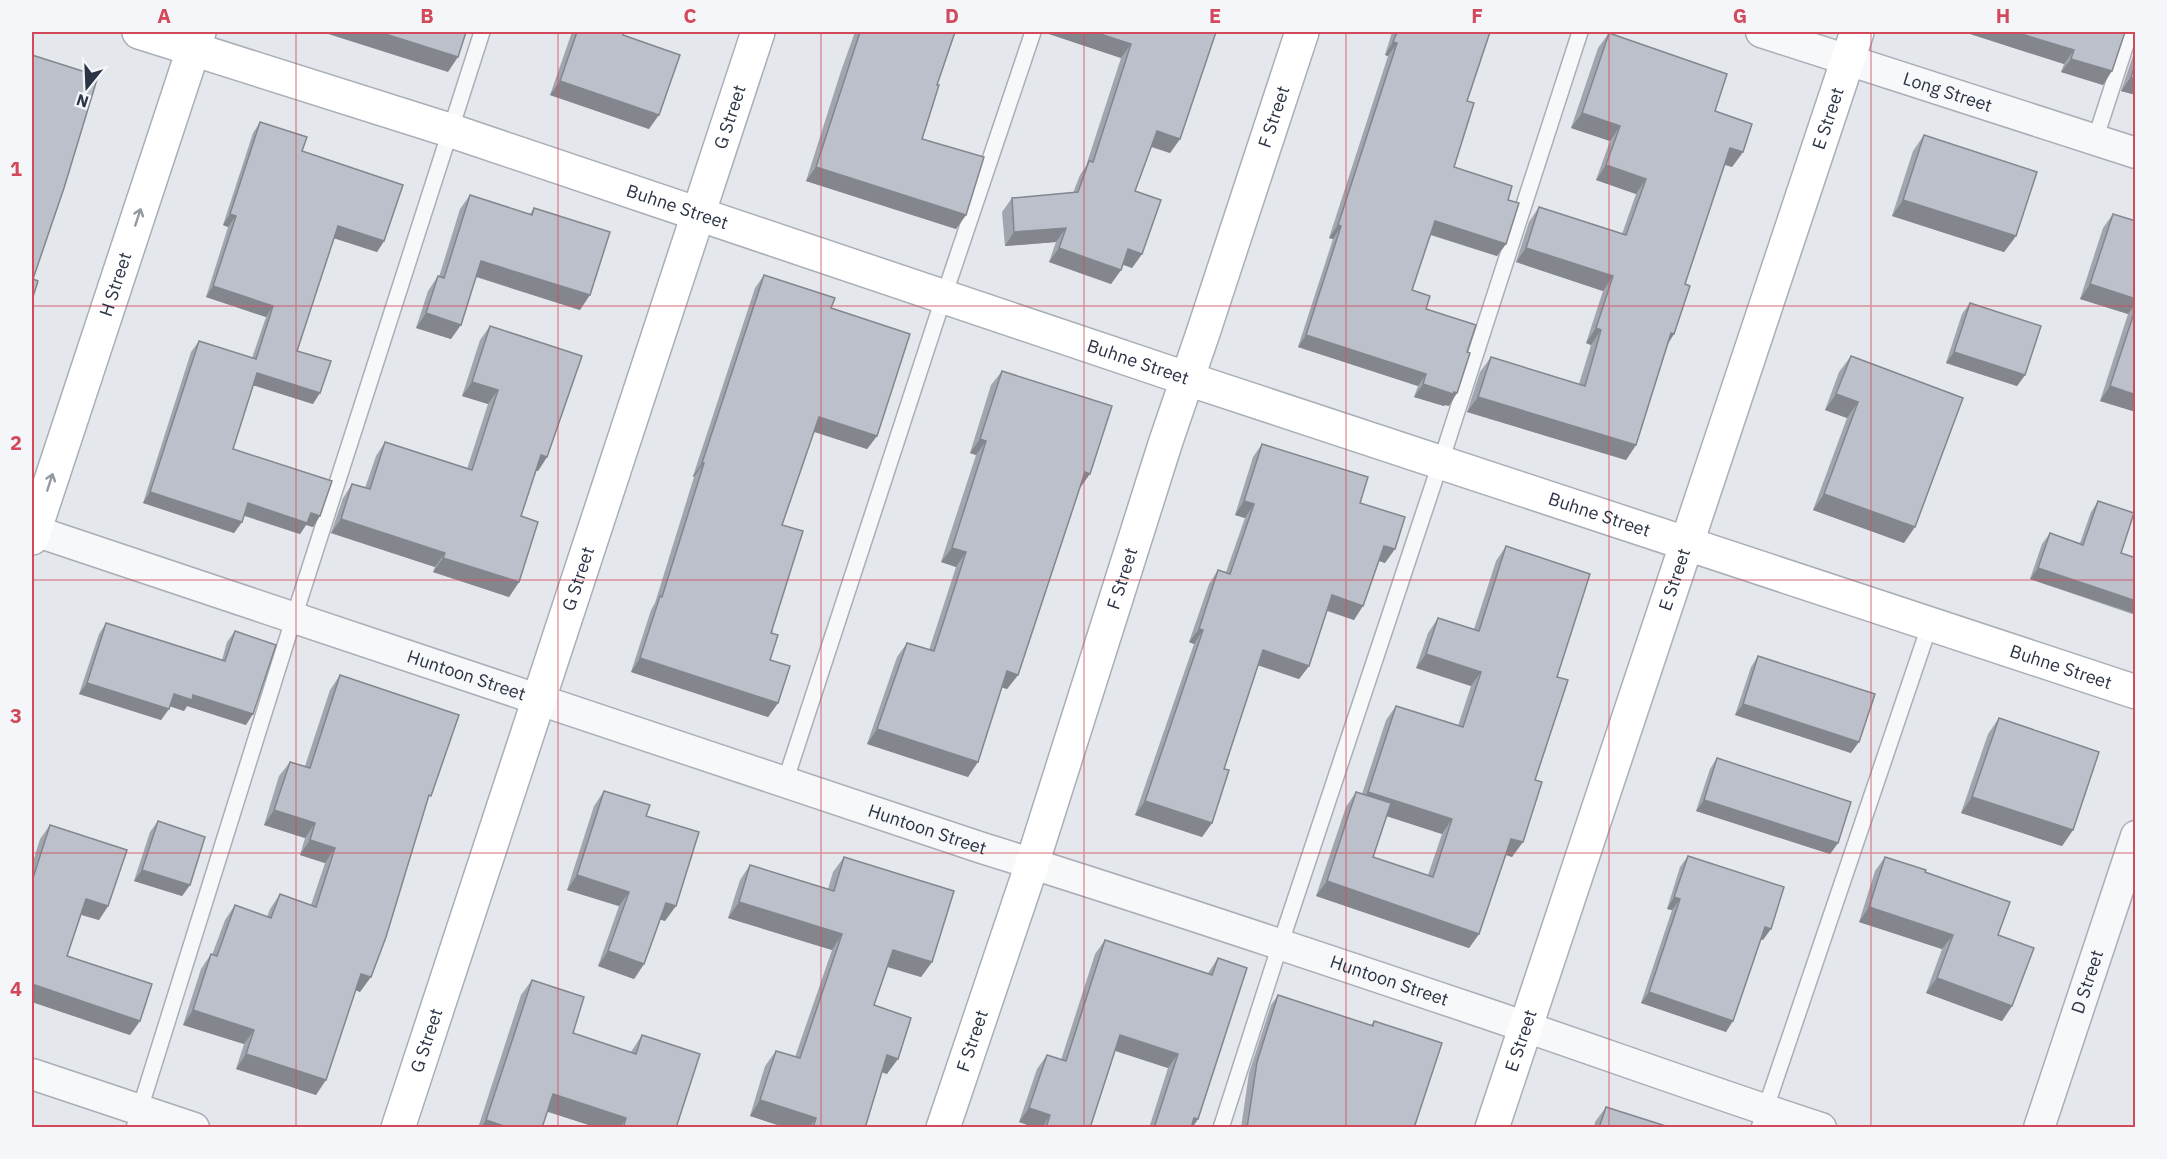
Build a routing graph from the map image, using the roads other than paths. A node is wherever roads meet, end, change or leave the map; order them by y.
1 (139, 32) edge
2 (482, 32) edge
3 (758, 32) edge
4 (1033, 32) edge
5 (1302, 32) edge
6 (1580, 32) edge
7 (1761, 32) edge
8 (2130, 32) edge
9 (196, 40) edge
10 (1852, 46) edge
11 (449, 130) junction
12 (2095, 140) junction
13 (2136, 153) edge
14 (698, 213) junction
15 (944, 296) junction
16 (1188, 379) junction
17 (1441, 461) junction
18 (32, 533) edge
19 (1686, 543) junction
20 (294, 617) junction
21 (1930, 624) junction
22 (2136, 692) edge
23 (540, 700) junction
24 (786, 782) junction
25 (2136, 836) edge
26 (1032, 864) junction
27 (1280, 945) junction
28 (1526, 1028) junction
29 (32, 1074) edge
30 (1761, 1118) edge
31 (137, 1119) edge
32 (194, 1128) edge
33 (398, 1128) edge
34 (943, 1128) edge
35 (1221, 1128) edge
36 (1492, 1128) edge
37 (1821, 1128) edge
38 (2039, 1128) edge

1 - 9 street, Buhne Street
2 - 11 lane
3 - 14 street, G Street
4 - 15 lane
5 - 16 street, F Street
6 - 17 lane
7 - 10 street, Long Street
8 - 12 lane
9 - 11 street, Buhne Street
18 -> 9 street, H Street
10 - 12 street, Long Street
10 - 19 street, E Street
11 - 14 street, Buhne Street
11 - 20 lane
12 - 13 street, Long Street
14 - 15 street, Buhne Street
14 - 23 street, G Street
15 - 16 street, Buhne Street
15 - 24 lane
16 - 17 street, Buhne Street
16 - 26 street, F Street
17 - 19 street, Buhne Street
17 - 27 lane
18 - 20 street, Huntoon Street
19 - 21 street, Buhne Street
19 - 28 street, E Street
20 - 23 street, Huntoon Street
20 - 31 lane
21 - 22 street, Buhne Street
21 - 30 lane
23 - 24 street, Huntoon Street
23 - 33 street, G Street
24 - 26 street, Huntoon Street
25 - 38 street, D Street
26 - 27 street, Huntoon Street
26 - 34 street, F Street
27 - 28 street, Huntoon Street
27 - 35 lane
28 - 30 street, Huntoon Street
28 - 36 street, E Street
29 - 31 street
30 - 37 street, Huntoon Street
31 - 32 street

